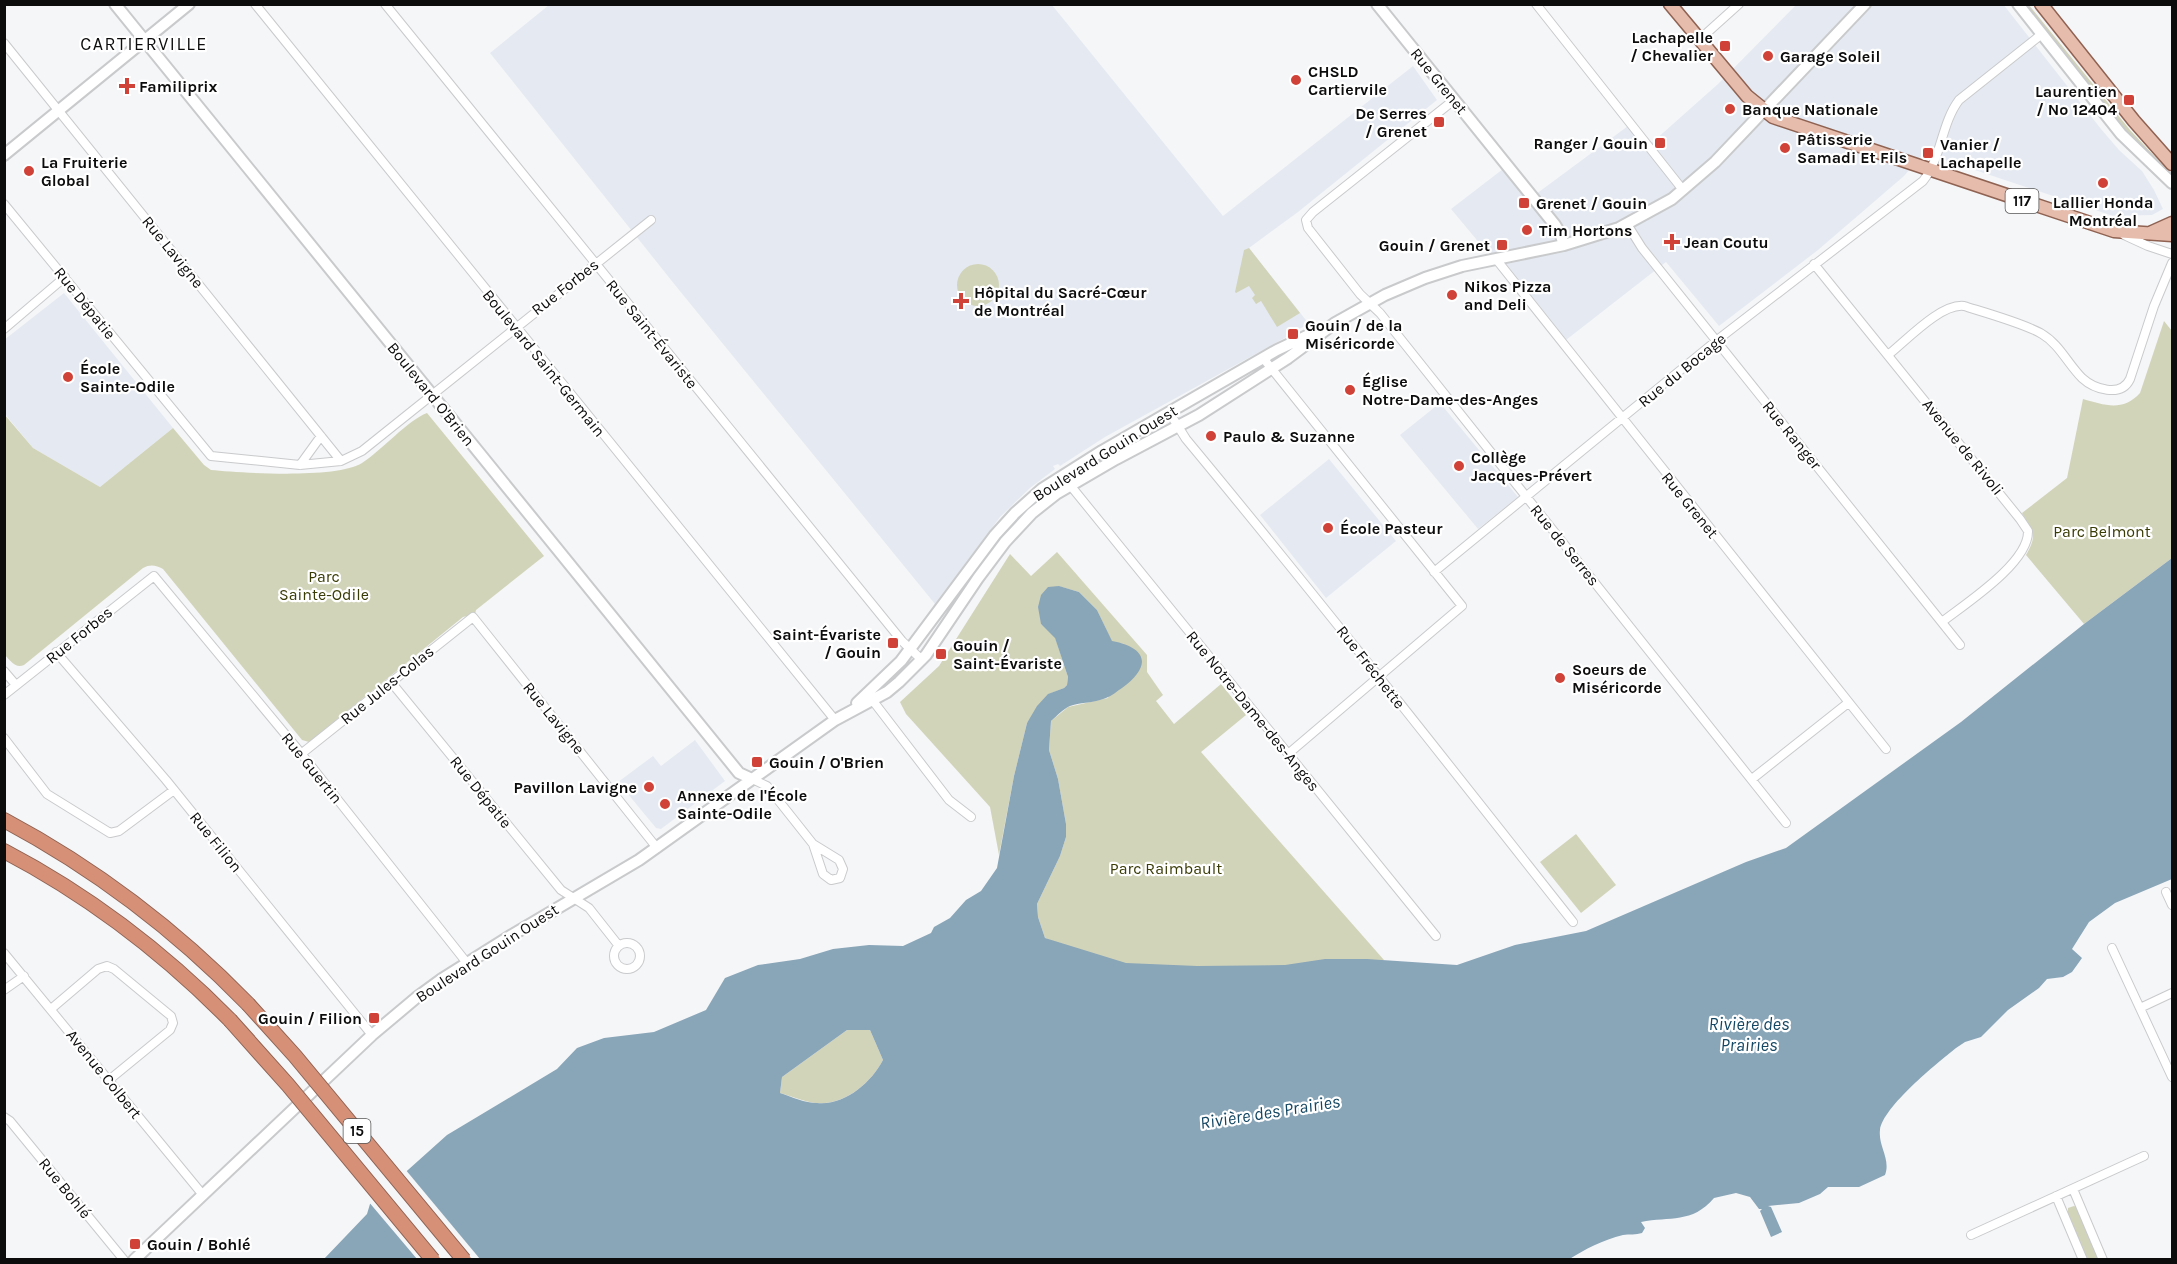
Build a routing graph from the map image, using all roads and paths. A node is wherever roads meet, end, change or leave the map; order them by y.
1 (115, 4) edge
2 (189, 4) edge
3 (255, 4) edge
4 (384, 4) edge
5 (1377, 4) edge
6 (1536, 4) edge
7 (1670, 4) edge
8 (1739, 4) edge
9 (1865, 4) edge
10 (2018, 4) edge
11 (2041, 4) edge
12 (2042, 34) junction
13 (144, 40) junction
14 (1699, 40) junction
15 (4, 43) edge
16 (1454, 100) junction
17 (59, 110) junction
18 (1764, 112) junction
19 (4, 155) edge
20 (2172, 164) edge
21 (1930, 171) junction
22 (2172, 183) edge
23 (1683, 190) junction
24 (4, 204) edge
25 (651, 220) dead end
26 (2172, 223) edge
27 (1627, 224) junction
28 (2114, 231) junction
29 (2151, 233) junction
30 (2172, 235) edge
31 (1564, 245) junction
32 (2172, 254) edge
33 (1496, 259) junction
34 (594, 263) junction
35 (2172, 263) edge
36 (1814, 264) junction
37 (65, 277) junction
38 (1370, 303) junction
39 (1335, 323) junction
40 (514, 327) junction
41 (4, 329) edge
42 (1716, 341) junction
43 (1888, 355) junction
44 (1263, 358) junction
45 (1270, 368) junction
46 (431, 394) junction
47 (1169, 412) junction
48 (1622, 420) junction
49 (1178, 426) junction
50 (321, 436) junction
51 (211, 456) joint
52 (341, 460) junction
53 (300, 465) junction
54 (1070, 485) junction
55 (1526, 496) junction
56 (1434, 572) junction
57 (154, 576) joint
58 (473, 617) joint
59 (1942, 622) junction
60 (1960, 645) dead end
61 (911, 650) junction
62 (56, 652) junction
63 (922, 660) junction
64 (4, 671) edge
65 (1378, 678) junction
66 (391, 682) junction
67 (16, 685) junction
68 (4, 694) edge
69 (869, 697) junction
70 (1848, 703) junction
71 (835, 720) junction
72 (4, 738) edge
73 (1886, 749) dead end
74 (302, 754) junction
75 (1288, 754) junction
76 (1752, 778) junction
77 (752, 779) junction
78 (174, 790) junction
79 (970, 818) dead end
80 (4, 820) edge
81 (1786, 823) dead end
82 (813, 844) junction
83 (657, 848) junction
84 (4, 851) edge
85 (2166, 892) dead end
86 (574, 898) junction
87 (2172, 905) edge
88 (1573, 922) dead end
89 (1436, 936) dead end
90 (619, 946) dead end
91 (2112, 948) dead end
92 (4, 952) edge
93 (467, 963) junction
94 (24, 976) junction
95 (4, 990) edge
96 (2172, 993) edge
97 (2140, 1008) junction
98 (51, 1009) junction
99 (372, 1035) junction
100 (2172, 1077) edge
101 (109, 1080) junction
102 (4, 1117) edge
103 (2144, 1156) dead end
104 (2073, 1189) junction
105 (203, 1195) junction
106 (2056, 1196) junction
107 (1971, 1235) dead end
108 (124, 1260) edge
109 (134, 1260) edge
110 (433, 1260) edge
111 (464, 1260) edge
112 (2083, 1260) edge
113 (2103, 1260) edge

1 - 13 street, Boulevard O'Brien
2 - 13 street
3 - 40 street, Boulevard Saint-Germain
4 - 34 street, Rue Saint-Évariste
5 - 16 street, Rue Grenet
6 - 23 street
7 - 14 main road, 117
8 - 14 street
9 - 18 street, Boulevard Gouin Ouest
10 - 12 street
11 - 20 main road
12 - 21 street
12 - 22 street
13 - 17 street
13 - 46 street, Boulevard O'Brien
14 - 18 main road, 117
15 - 17 street, Rue Lavigne
16 - 31 street, Rue Grenet
16 - 38 street, Rue de Serres
17 - 19 street
17 - 50 street, Rue Lavigne
18 - 21 main road, 117
18 - 23 street, Boulevard Gouin Ouest
21 - 28 main road, 117
21 - 36 street, Rue du Bocage
23 - 27 street, Boulevard Gouin Ouest
24 - 37 street, Rue Dépatie
25 - 34 street, Rue Forbes
26 - 29 main road
27 - 31 street, Boulevard Gouin Ouest
27 - 42 street, Rue Ranger
28 - 29 main road, 117
28 - 32 street
29 - 30 main road, 117
31 - 33 street, Boulevard Gouin Ouest
33 - 38 street, Boulevard Gouin Ouest
33 - 48 street, Rue Grenet
34 - 40 street, Rue Forbes
34 - 61 street, Rue Saint-Évariste
35 - 43 street
36 - 42 street, Rue du Bocage
36 - 43 street, Avenue de Rivoli
37 - 41 street
37 - 51 street, Rue Dépatie
38 - 39 street, Boulevard Gouin Ouest
38 - 55 street, Rue de Serres
39 - 44 street, Boulevard Gouin Ouest
39 - 45 street, Boulevard Gouin Ouest
40 - 46 street, Rue Forbes
40 - 71 street, Boulevard Saint-Germain
42 - 48 street, Rue du Bocage
42 - 59 street, Rue Ranger
43 - 59 street, Avenue de Rivoli
44 - 45 street
44 - 47 street, Boulevard Gouin Ouest
45 - 49 street, Boulevard Gouin Ouest
45 - 56 street
46 - 52 street, Rue Forbes
46 - 77 street, Boulevard O'Brien
47 - 49 street, Rue Fréchette
47 - 61 street, Boulevard Gouin Ouest
48 - 55 street, Rue du Bocage
48 - 70 street, Rue Grenet
49 - 54 street, Boulevard Gouin Ouest
49 - 65 street, Rue Fréchette
50 - 52 street, Rue Lavigne
50 - 53 street
51 - 53 street, Rue Forbes
52 - 53 street, Rue Forbes
54 - 63 street, Boulevard Gouin Ouest
54 - 75 street, Rue Notre-Dame-des-Anges
55 - 56 street, Rue du Bocage
55 - 76 street, Rue de Serres
56 - 65 street
57 - 62 street, Rue Forbes
57 - 74 street, Rue Guertin
58 - 66 street, Rue Jules-Colas
58 - 83 street, Rue Lavigne
59 - 60 street, Rue Ranger
61 - 63 street, Rue Saint-Évariste
61 - 69 street, Boulevard Gouin Ouest
62 - 67 street, Rue Forbes
62 - 78 street, Rue Filion
63 - 69 street, Boulevard Gouin Ouest
64 - 67 street
65 - 75 street
65 - 88 street, Rue Fréchette
66 - 74 street, Rue Jules-Colas
66 - 86 street, Rue Dépatie
67 - 68 street, Rue Forbes
69 - 71 street, Boulevard Gouin Ouest
69 - 79 street
70 - 73 street, Rue Grenet
70 - 76 street
71 - 77 street, Boulevard Gouin Ouest
72 - 78 street
74 - 93 street, Rue Guertin
75 - 89 street, Rue Notre-Dame-des-Anges
76 - 81 street, Rue de Serres
77 - 82 street
77 - 83 street, Boulevard Gouin Ouest
78 - 99 street, Rue Filion
80 - 111 highway, 15, bridge
82 - 82 street
83 - 86 street, Boulevard Gouin Ouest
84 - 110 highway, 15, bridge
85 - 87 street
86 - 90 street, Rue Dépatie
86 - 93 street, Boulevard Gouin Ouest
91 - 97 street
92 - 94 street, Avenue Colbert
93 - 99 street, Boulevard Gouin Ouest
94 - 95 street
94 - 98 street, Avenue Colbert
96 - 97 street
97 - 100 street
98 - 101 street, Avenue Colbert
98 - 101 street
99 - 105 street, Boulevard Gouin Ouest
101 - 105 street, Avenue Colbert
102 - 108 street, Rue Bohlé
103 - 104 street
104 - 106 street
104 - 113 street
105 - 109 street, Boulevard Gouin Ouest
106 - 107 street
106 - 112 street

